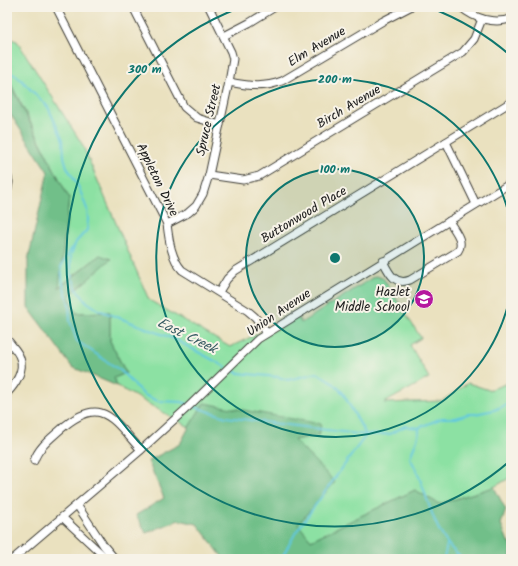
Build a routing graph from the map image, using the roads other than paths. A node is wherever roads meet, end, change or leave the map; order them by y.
1 (56, 7) edge
2 (133, 7) edge
3 (209, 7) edge
4 (275, 7) edge
5 (410, 7) edge
6 (461, 7) edge
7 (482, 19) junction
8 (511, 19) edge
9 (224, 36) junction
10 (229, 82) junction
11 (511, 102) edge
12 (220, 125) junction
13 (446, 142) junction
14 (7, 173) edge
15 (209, 175) junction
16 (511, 183) edge
17 (7, 194) edge
18 (476, 204) junction
19 (449, 221) junction
20 (166, 224) junction
21 (383, 262) junction
22 (219, 292) junction
23 (267, 334) junction
24 (7, 339) edge
25 (7, 393) edge
26 (142, 450) junction
27 (34, 461) dead end
28 (77, 505) junction
29 (62, 517) junction
30 (13, 559) edge
31 (107, 559) edge
32 (115, 559) edge

1 - 20 street, Appleton Drive
2 - 12 street
3 - 9 street, Spruce Street
4 - 9 street
5 - 10 street, Elm Avenue
6 - 7 street
7 - 8 street
7 - 15 street, Birch Avenue
9 - 10 street, Spruce Street
10 - 12 street, Spruce Street
11 - 13 street, Buttonwood Place
12 - 15 street, Spruce Street
13 - 18 street
13 - 22 street, Buttonwood Place
14 - 17 street
15 - 20 street, Spruce Street
16 - 18 street, Union Avenue
18 - 19 street, Union Avenue
19 - 21 street, Union Avenue
19 - 21 street
20 - 22 street, Appleton Drive
21 - 23 street, Union Avenue
22 - 23 street, Appleton Drive
23 - 26 street, Union Avenue
24 - 25 street
26 - 27 street
26 - 28 street, Union Avenue
28 - 29 street, Union Avenue
28 - 32 street
29 - 30 street, Union Avenue
29 - 31 street

